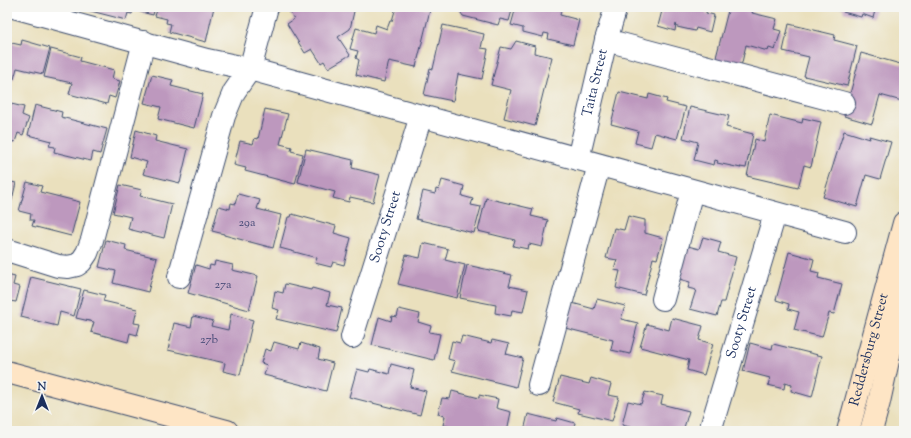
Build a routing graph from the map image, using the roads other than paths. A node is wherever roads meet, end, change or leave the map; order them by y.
1 (12, 7) edge
2 (267, 7) edge
3 (616, 7) edge
4 (606, 40) junction
5 (144, 42) junction
6 (250, 69) junction
7 (844, 103) dead end
8 (421, 116) junction
9 (578, 159) junction
10 (599, 165) junction
11 (692, 191) junction
12 (775, 214) junction
13 (904, 223) edge
14 (845, 232) dead end
15 (7, 250) edge
16 (179, 277) dead end
17 (904, 287) edge
18 (663, 299) dead end
19 (352, 337) dead end
20 (7, 372) edge
21 (539, 385) dead end
22 (227, 431) edge
23 (710, 431) edge
24 (848, 431) edge
25 (871, 431) edge

1 - 5 street
2 - 6 street
3 - 4 street, Taita Street
4 - 7 street
4 - 9 street, Taita Street
5 - 6 street
5 - 15 street
6 - 8 street
6 - 16 street
8 - 9 street
8 - 19 street, Sooty Street
9 - 10 street
10 - 11 street
10 - 21 street
11 - 12 street
11 - 18 street
12 - 14 street
12 - 23 street, Sooty Street
13 - 24 street, Reddersburg Street
17 - 25 street, Reddersburg Street
20 - 22 street

